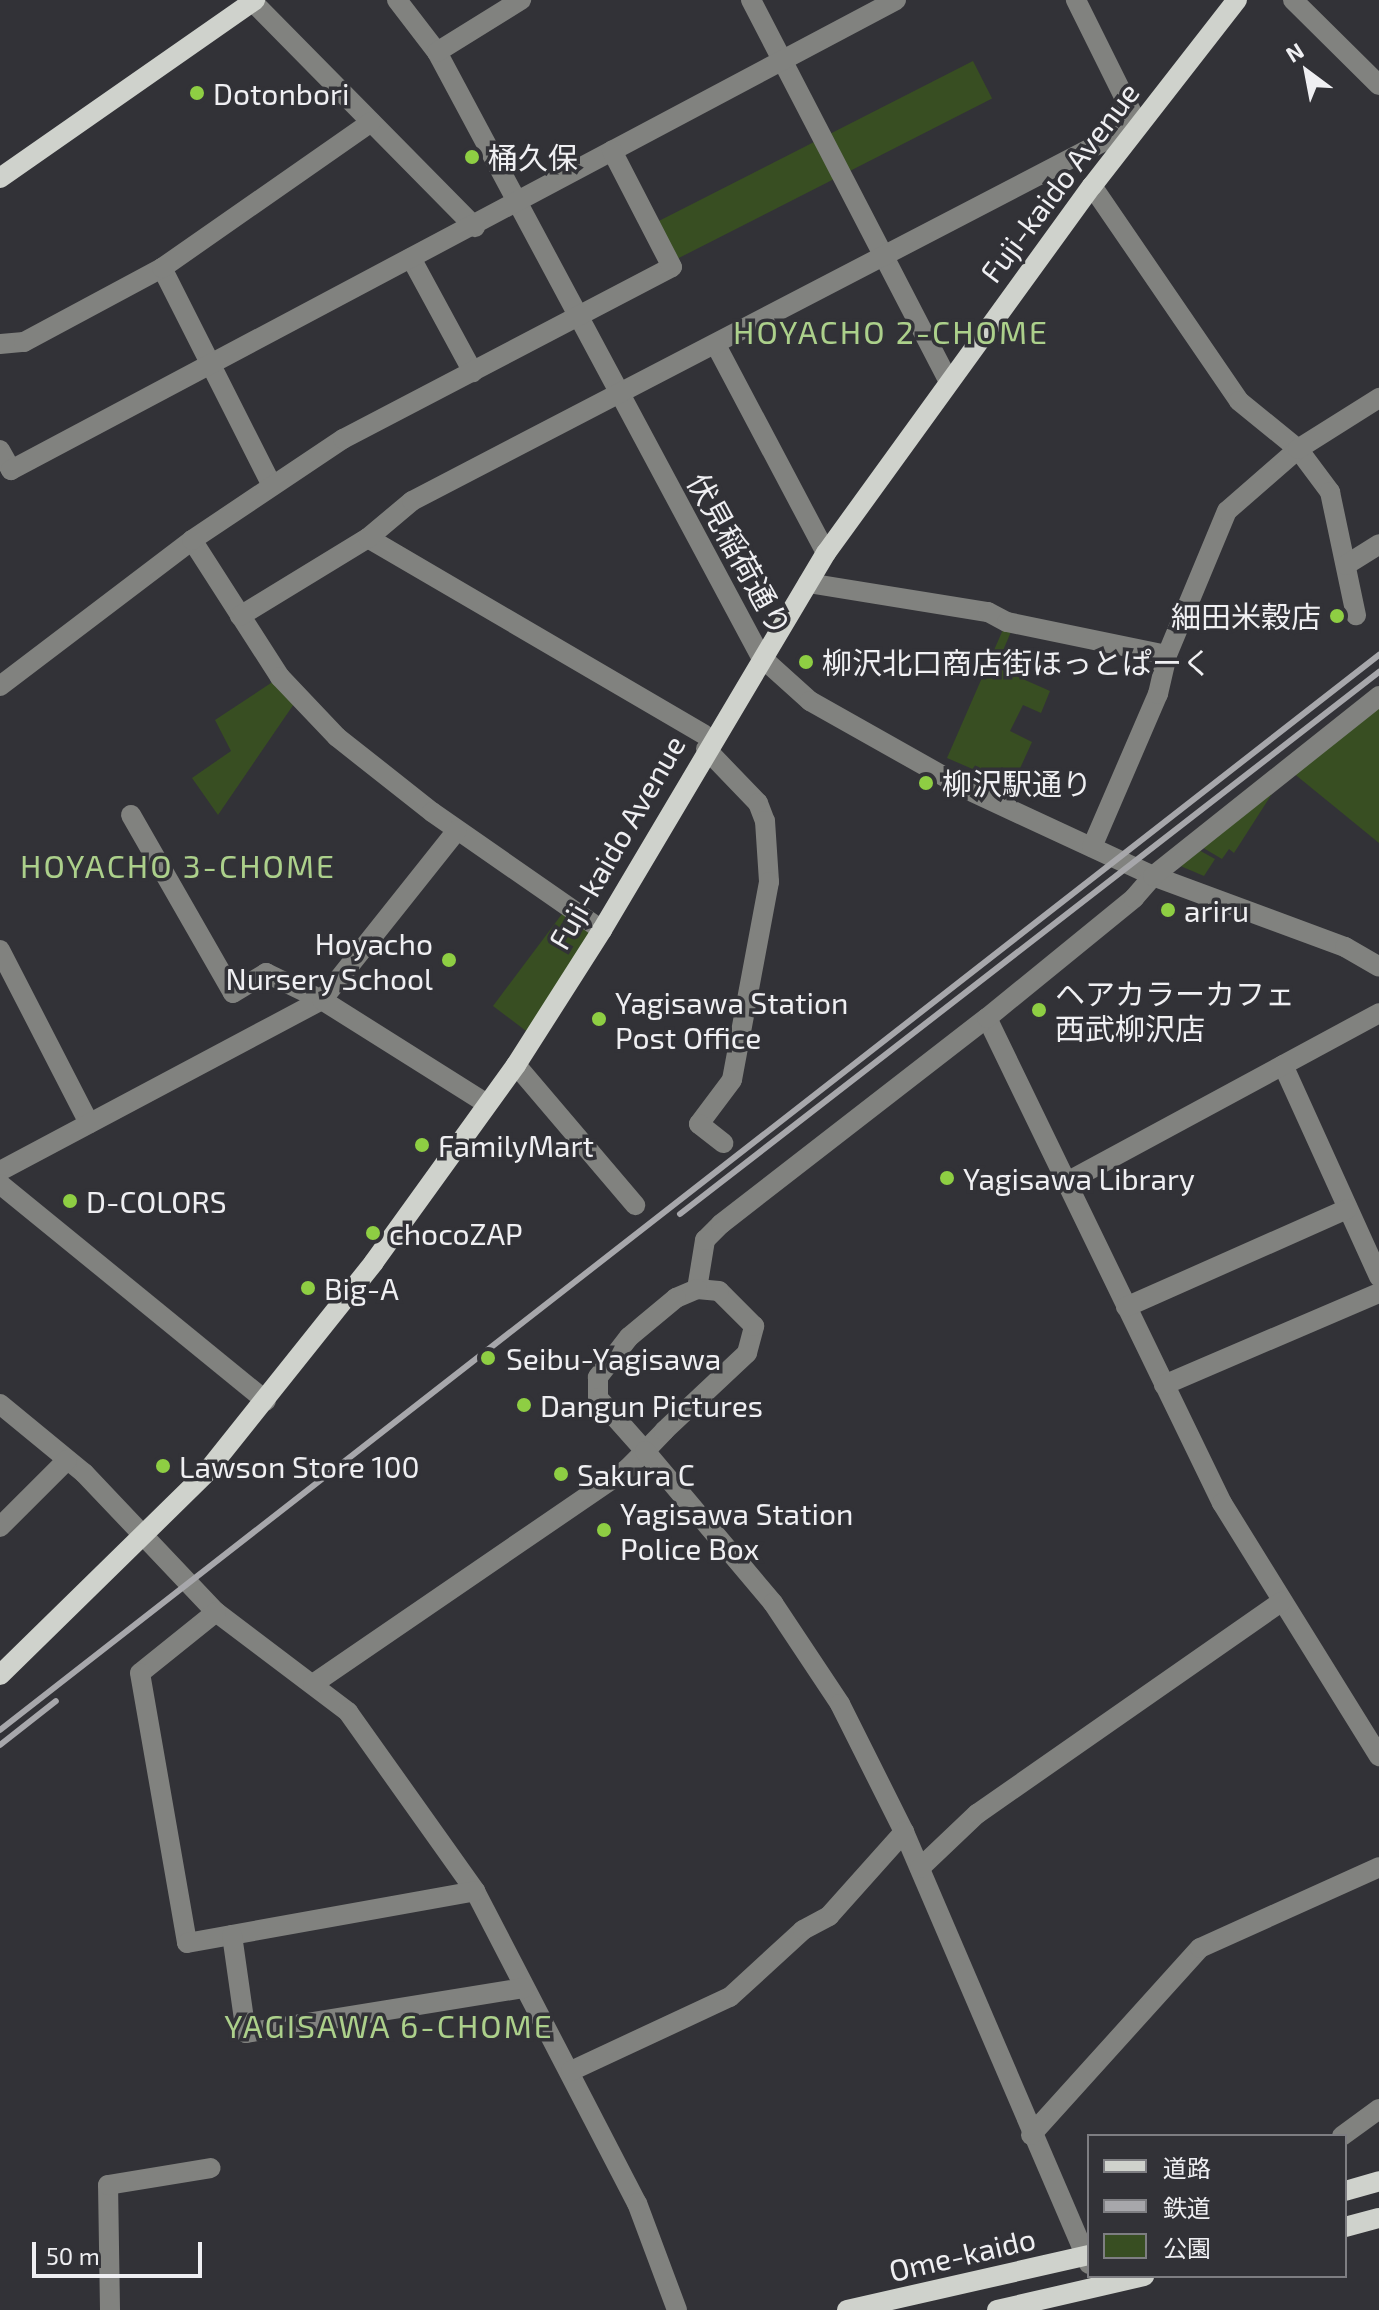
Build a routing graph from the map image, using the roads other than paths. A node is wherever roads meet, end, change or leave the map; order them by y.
1 (397, 0) edge
2 (521, 0) edge
3 (751, 0) edge
4 (896, 0) edge
5 (1076, 0) edge
6 (1237, 0) edge
7 (1293, 0) edge
8 (253, 1) edge
9 (437, 52) junction
10 (782, 59) junction
11 (1379, 85) edge
12 (371, 122) junction
13 (1131, 135) junction
14 (612, 151) junction
15 (0, 178) edge
16 (1092, 186) junction
17 (517, 202) junction
18 (475, 227) junction
19 (884, 256) junction
20 (411, 258) junction
21 (162, 268) junction
22 (576, 315) junction
23 (0, 344) edge
24 (717, 347) junction
25 (210, 363) junction
26 (473, 372) junction
27 (949, 382) junction
28 (620, 396) junction
29 (1379, 398) edge
30 (1298, 449) junction
31 (0, 450) edge
32 (272, 486) junction
33 (368, 538) junction
34 (192, 540) junction
35 (1379, 544) edge
36 (826, 553) junction
37 (1346, 565) junction
38 (808, 583) junction
39 (1356, 615) dead end
40 (240, 616) junction
41 (1167, 655) junction
42 (761, 657) junction
43 (0, 686) edge
44 (1379, 696) edge
45 (705, 741) junction
46 (131, 815) dead end
47 (457, 830) junction
48 (1092, 847) junction
49 (1153, 876) junction
50 (602, 930) junction
51 (0, 950) edge
52 (1379, 967) edge
53 (322, 1000) junction
54 (1379, 1013) edge
55 (987, 1018) junction
56 (516, 1065) junction
57 (1283, 1065) junction
58 (487, 1104) junction
59 (89, 1123) junction
60 (723, 1143) dead end
61 (0, 1171) edge
62 (1065, 1183) junction
63 (0, 1184) edge
64 (635, 1205) dead end
65 (1347, 1209) junction
66 (1379, 1277) edge
67 (697, 1289) junction
68 (1379, 1293) edge
69 (1126, 1307) junction
70 (1164, 1385) junction
71 (266, 1401) junction
72 (0, 1404) edge
73 (645, 1451) junction
74 (67, 1460) junction
75 (0, 1527) edge
76 (139, 1534) junction
77 (1281, 1602) junction
78 (216, 1612) junction
79 (0, 1675) edge
80 (313, 1684) junction
81 (1379, 1756) edge
82 (904, 1832) junction
83 (1379, 1867) edge
84 (920, 1868) junction
85 (475, 1891) junction
86 (232, 1935) junction
87 (524, 1988) junction
88 (571, 2071) junction
89 (1379, 2109) edge
90 (1345, 2134) edge
91 (1031, 2135) junction
92 (211, 2168) dead end
93 (1379, 2181) edge
94 (1347, 2190) edge
95 (1379, 2218) edge
96 (1347, 2226) edge
97 (1087, 2256) edge
98 (1087, 2258) edge
99 (1127, 2278) edge
100 (1093, 2282) edge
101 (110, 2310) edge
102 (677, 2310) edge
103 (847, 2310) edge
104 (997, 2310) edge

1 - 9 street, 伏見稲荷通り
2 - 9 street
3 - 10 street
4 - 10 street
5 - 13 street
6 - 13 main road, Fuji-kaido Avenue
7 - 11 street
8 - 12 street
8 - 15 main road
9 - 17 street, 伏見稲荷通り
10 - 14 street
10 - 19 street
12 - 18 street
12 - 21 street
13 - 16 main road, Fuji-kaido Avenue
13 - 19 street
14 - 17 street
14 - 22 street
16 - 27 main road, Fuji-kaido Avenue
16 - 30 street
17 - 18 street
17 - 22 street, 伏見稲荷通り
18 - 20 street
19 - 24 street
19 - 27 street
20 - 25 street
20 - 26 street
21 - 23 street
21 - 25 street
22 - 26 street
22 - 28 street, 伏見稲荷通り
24 - 28 street
24 - 36 street
25 - 31 street
25 - 32 street
26 - 32 street
27 - 36 main road, Fuji-kaido Avenue
28 - 33 street
28 - 42 street, 伏見稲荷通り
29 - 30 street
30 - 37 street
30 - 41 street
32 - 34 street
33 - 40 street
33 - 45 street
34 - 40 street
34 - 43 street
35 - 37 street
36 - 38 main road, Fuji-kaido Avenue
37 - 39 street
38 - 41 street
38 - 42 main road, Fuji-kaido Avenue
40 - 47 street
41 - 48 street
42 - 45 main road, Fuji-kaido Avenue
42 - 48 street, 伏見稲荷通り
44 - 49 street
45 - 50 main road, Fuji-kaido Avenue
45 - 60 street
46 - 53 street
47 - 50 street
47 - 53 street
48 - 49 street, 伏見稲荷通り
49 - 52 street, 伏見稲荷通り
49 - 55 street
50 - 56 main road, Fuji-kaido Avenue
51 - 59 street
53 - 58 street
53 - 59 street
54 - 57 street
55 - 62 street
55 - 67 street
56 - 58 main road, Fuji-kaido Avenue
56 - 64 street
57 - 62 street
57 - 65 street
58 - 71 main road, Fuji-kaido Avenue
59 - 61 street
62 - 69 street
63 - 71 street
65 - 66 street
65 - 69 street
67 - 73 street
67 - 73 street
68 - 70 street
69 - 70 street
70 - 77 street
71 - 76 main road, Fuji-kaido Avenue
72 - 74 street
73 - 80 street
73 - 82 street
74 - 75 street
74 - 76 street
76 - 78 street
76 - 79 main road, Fuji-kaido Avenue
77 - 81 street
77 - 84 street
78 - 80 street
78 - 86 street
80 - 85 street
82 - 84 street
82 - 88 street
83 - 91 street
84 - 91 street
85 - 86 street
85 - 87 street
86 - 87 street
87 - 88 street
88 - 102 street
89 - 90 street
91 - 97 street
92 - 101 street
93 - 94 main road
95 - 96 main road
98 - 103 main road, Ome-kaido
99 - 100 main road, Ome-kaido
100 - 104 main road, Ome-kaido

